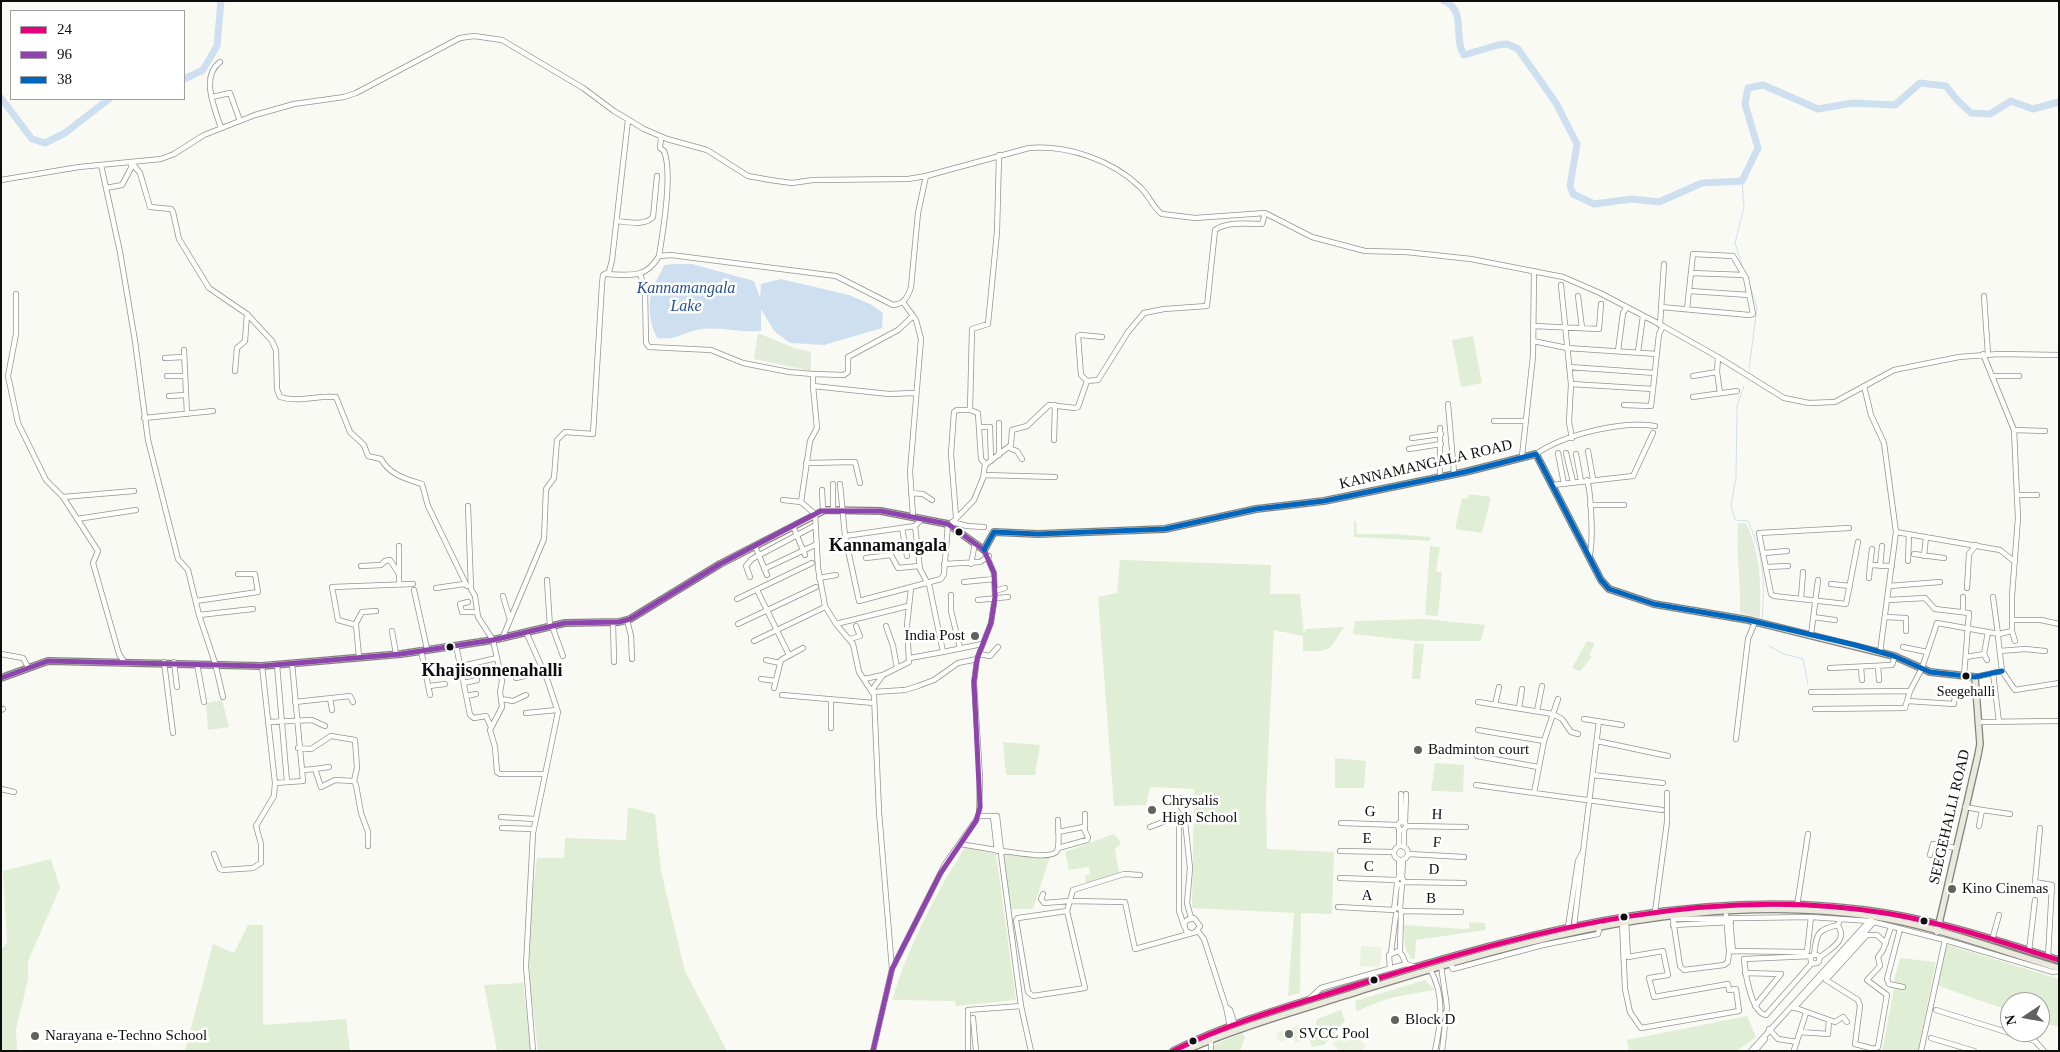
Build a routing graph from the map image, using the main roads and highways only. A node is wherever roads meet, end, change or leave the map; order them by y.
1 (1975, 677) joint
2 (1, 678) edge
3 (1875, 917) junction
4 (1938, 924) junction
5 (1936, 932) junction
6 (1516, 942) junction
7 (2059, 960) edge
8 (2059, 969) edge
9 (1293, 1005) junction
10 (1294, 1012) junction
11 (1211, 1037) junction
12 (1173, 1051) edge
13 (1184, 1051) edge

1 - 2 main road, KANNAMANGALA ROAD
1 - 4 main road, SEEGEHALLI ROAD
3 - 4 main road
3 - 5 main road
3 - 6 main road
3 - 6 main road
4 - 5 main road, SEEGEHALLI ROAD
4 - 7 main road
5 - 8 main road
6 - 9 main road
6 - 10 main road
9 - 10 main road
9 - 11 main road
10 - 11 main road
11 - 12 main road
11 - 13 main road

